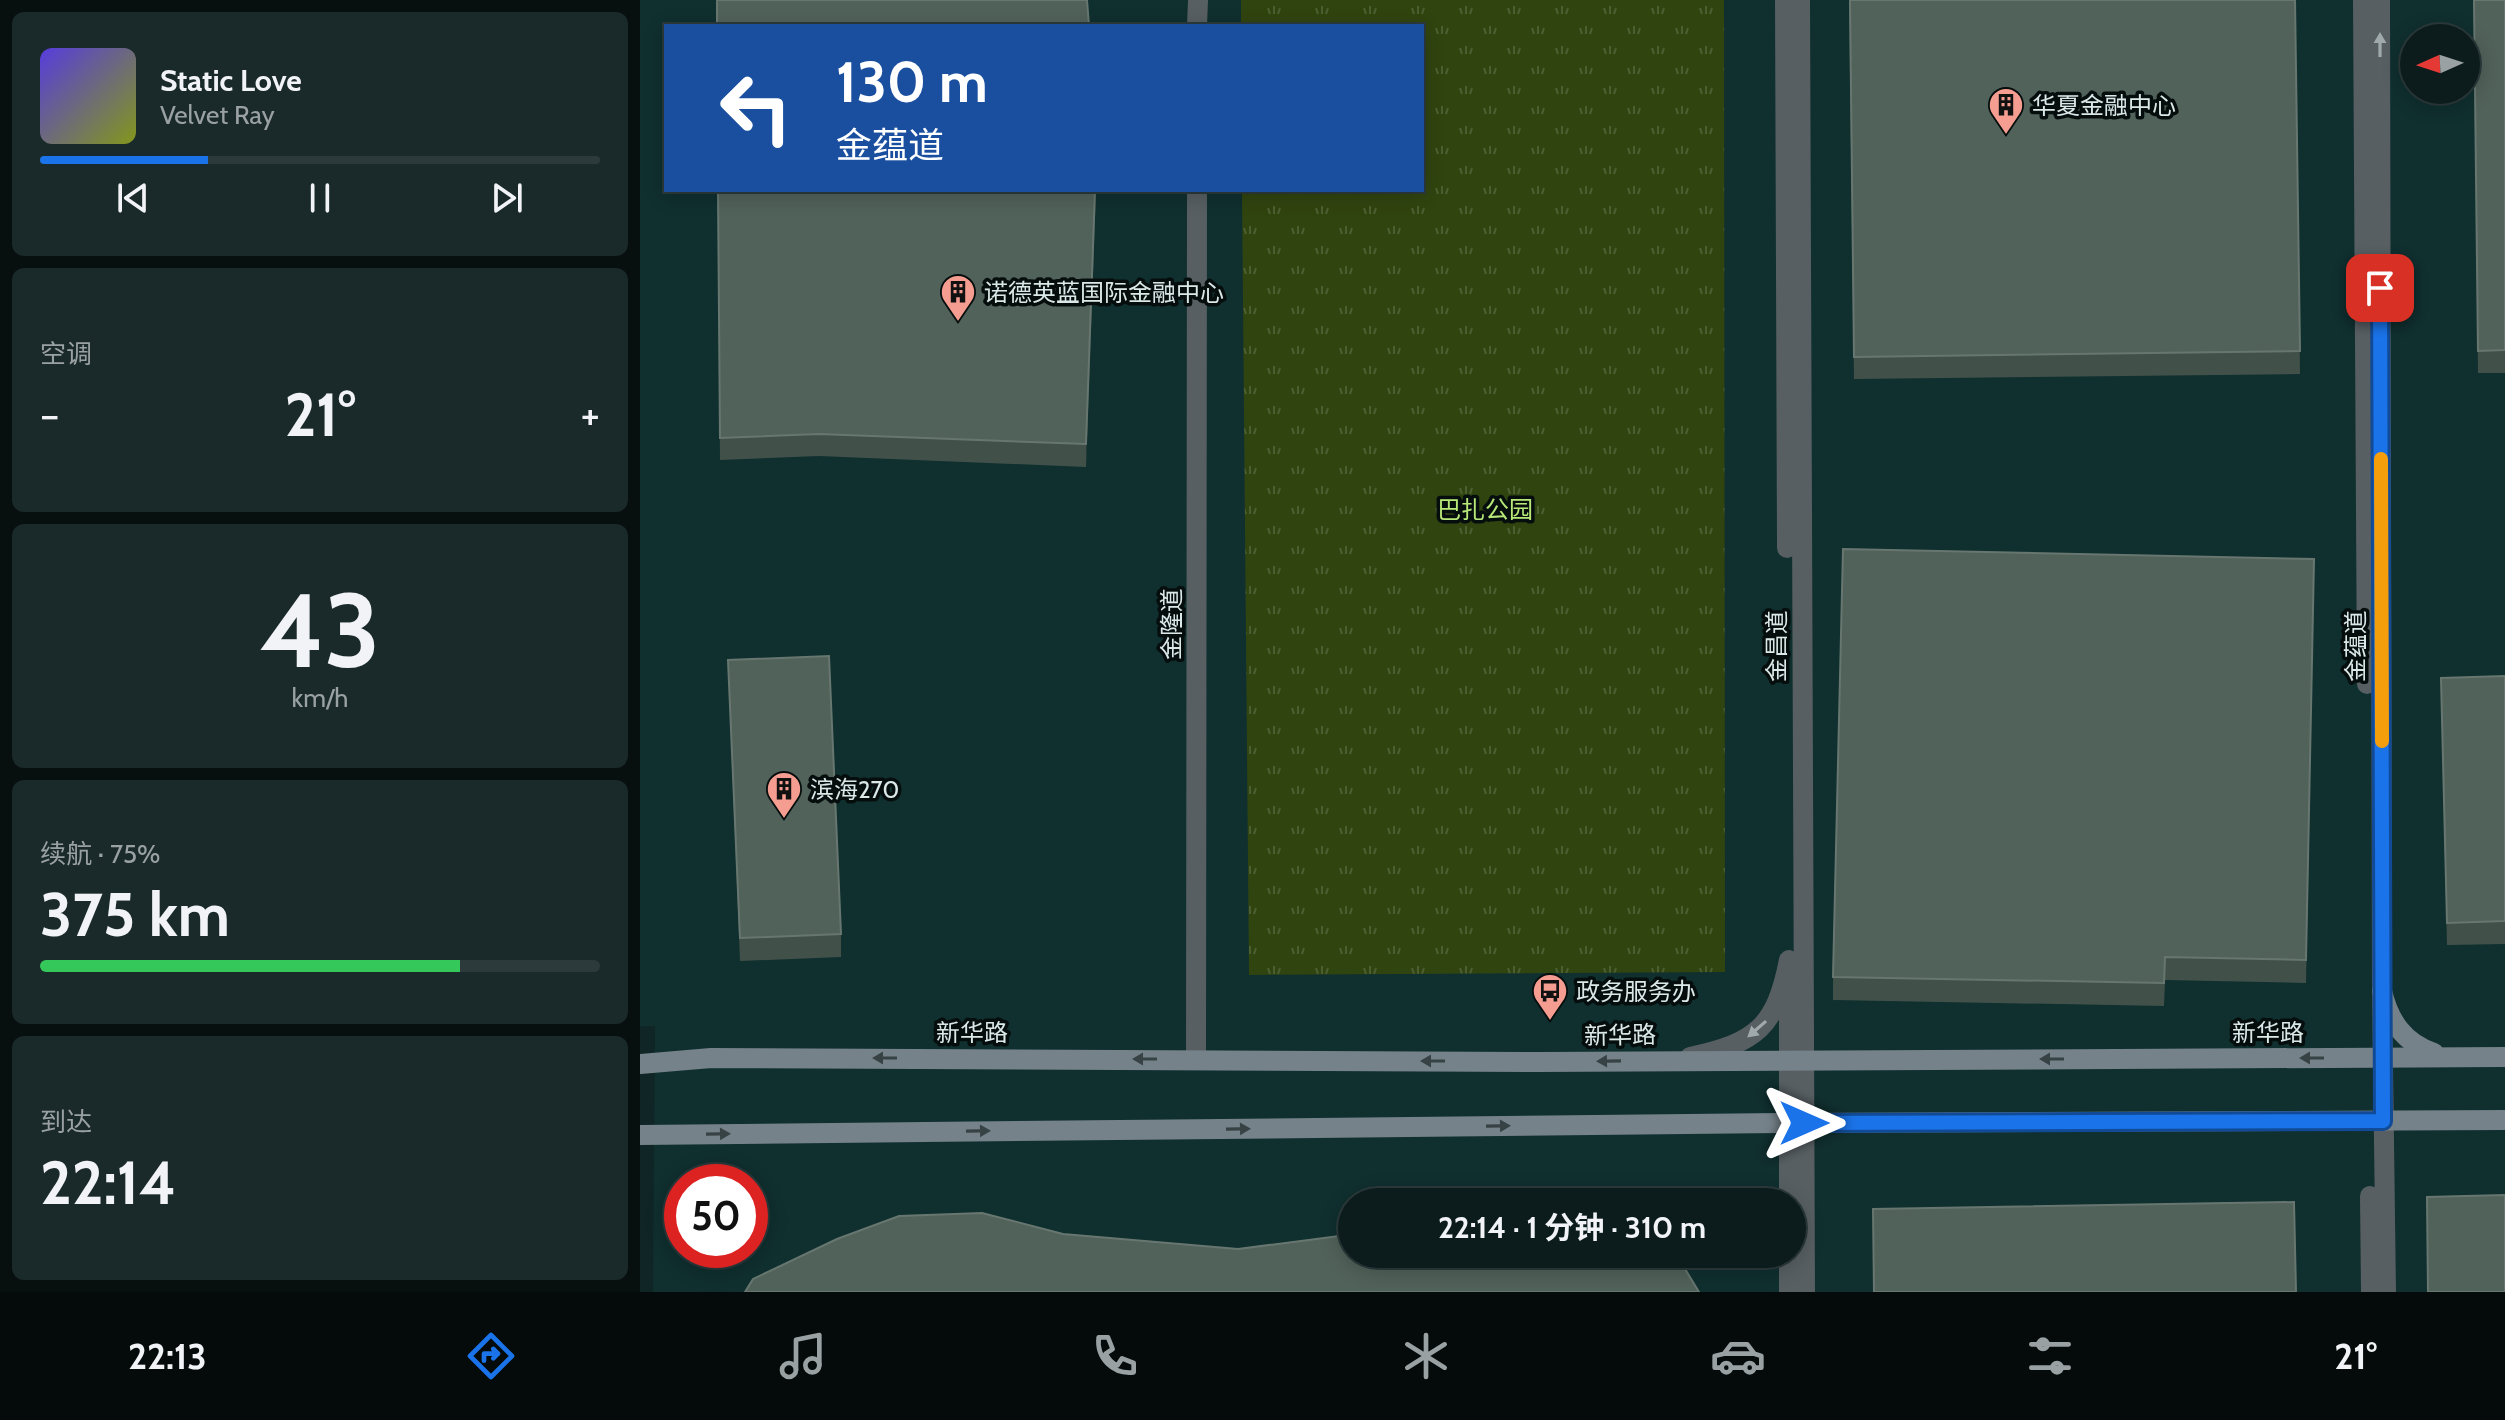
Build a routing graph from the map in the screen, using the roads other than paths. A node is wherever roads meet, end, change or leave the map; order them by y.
1 (1198, 0) edge
2 (1785, 0) edge
3 (1800, 0) edge
4 (2363, 0) edge
5 (2380, 0) edge
6 (1197, 24) edge
7 (1197, 192) edge
8 (1789, 960) junction
9 (2382, 991) junction
10 (2376, 1057) junction
11 (2446, 1057) junction
12 (2505, 1057) edge
13 (1196, 1059) junction
14 (1678, 1060) junction
15 (1796, 1060) junction
16 (640, 1064) edge
17 (2505, 1120) edge
18 (2376, 1121) junction
19 (1796, 1123) junction
20 (640, 1135) edge
21 (1790, 1188) edge
22 (1789, 1268) edge
23 (1789, 1292) edge
24 (1805, 1292) edge
25 (2371, 1292) edge
26 (2386, 1292) edge

1 - 6 street
2 - 8 street, 金昌道
3 - 15 street, 金昌道
4 - 10 street, 金蕴道
9 -> 5 street, 金蕴道
7 - 13 street, 金隆道
8 -> 14 street
8 - 15 street, 金昌道
9 - 10 street, 金蕴道
9 - 11 main road
10 - 11 main road, 新华路
10 -> 15 main road, 新华路
10 - 18 street, 金蕴道
11 - 12 main road, 新华路
14 -> 13 main road, 新华路
13 -> 16 main road, 新华路
14 - 15 main road, 新华路
15 - 19 street, 金昌道
17 - 18 main road
18 - 19 main road
18 - 25 street, 金蕴道
18 - 26 street, 金蕴道
20 -> 19 main road
19 - 21 street, 金昌道
19 - 24 street, 金昌道
22 - 23 street

